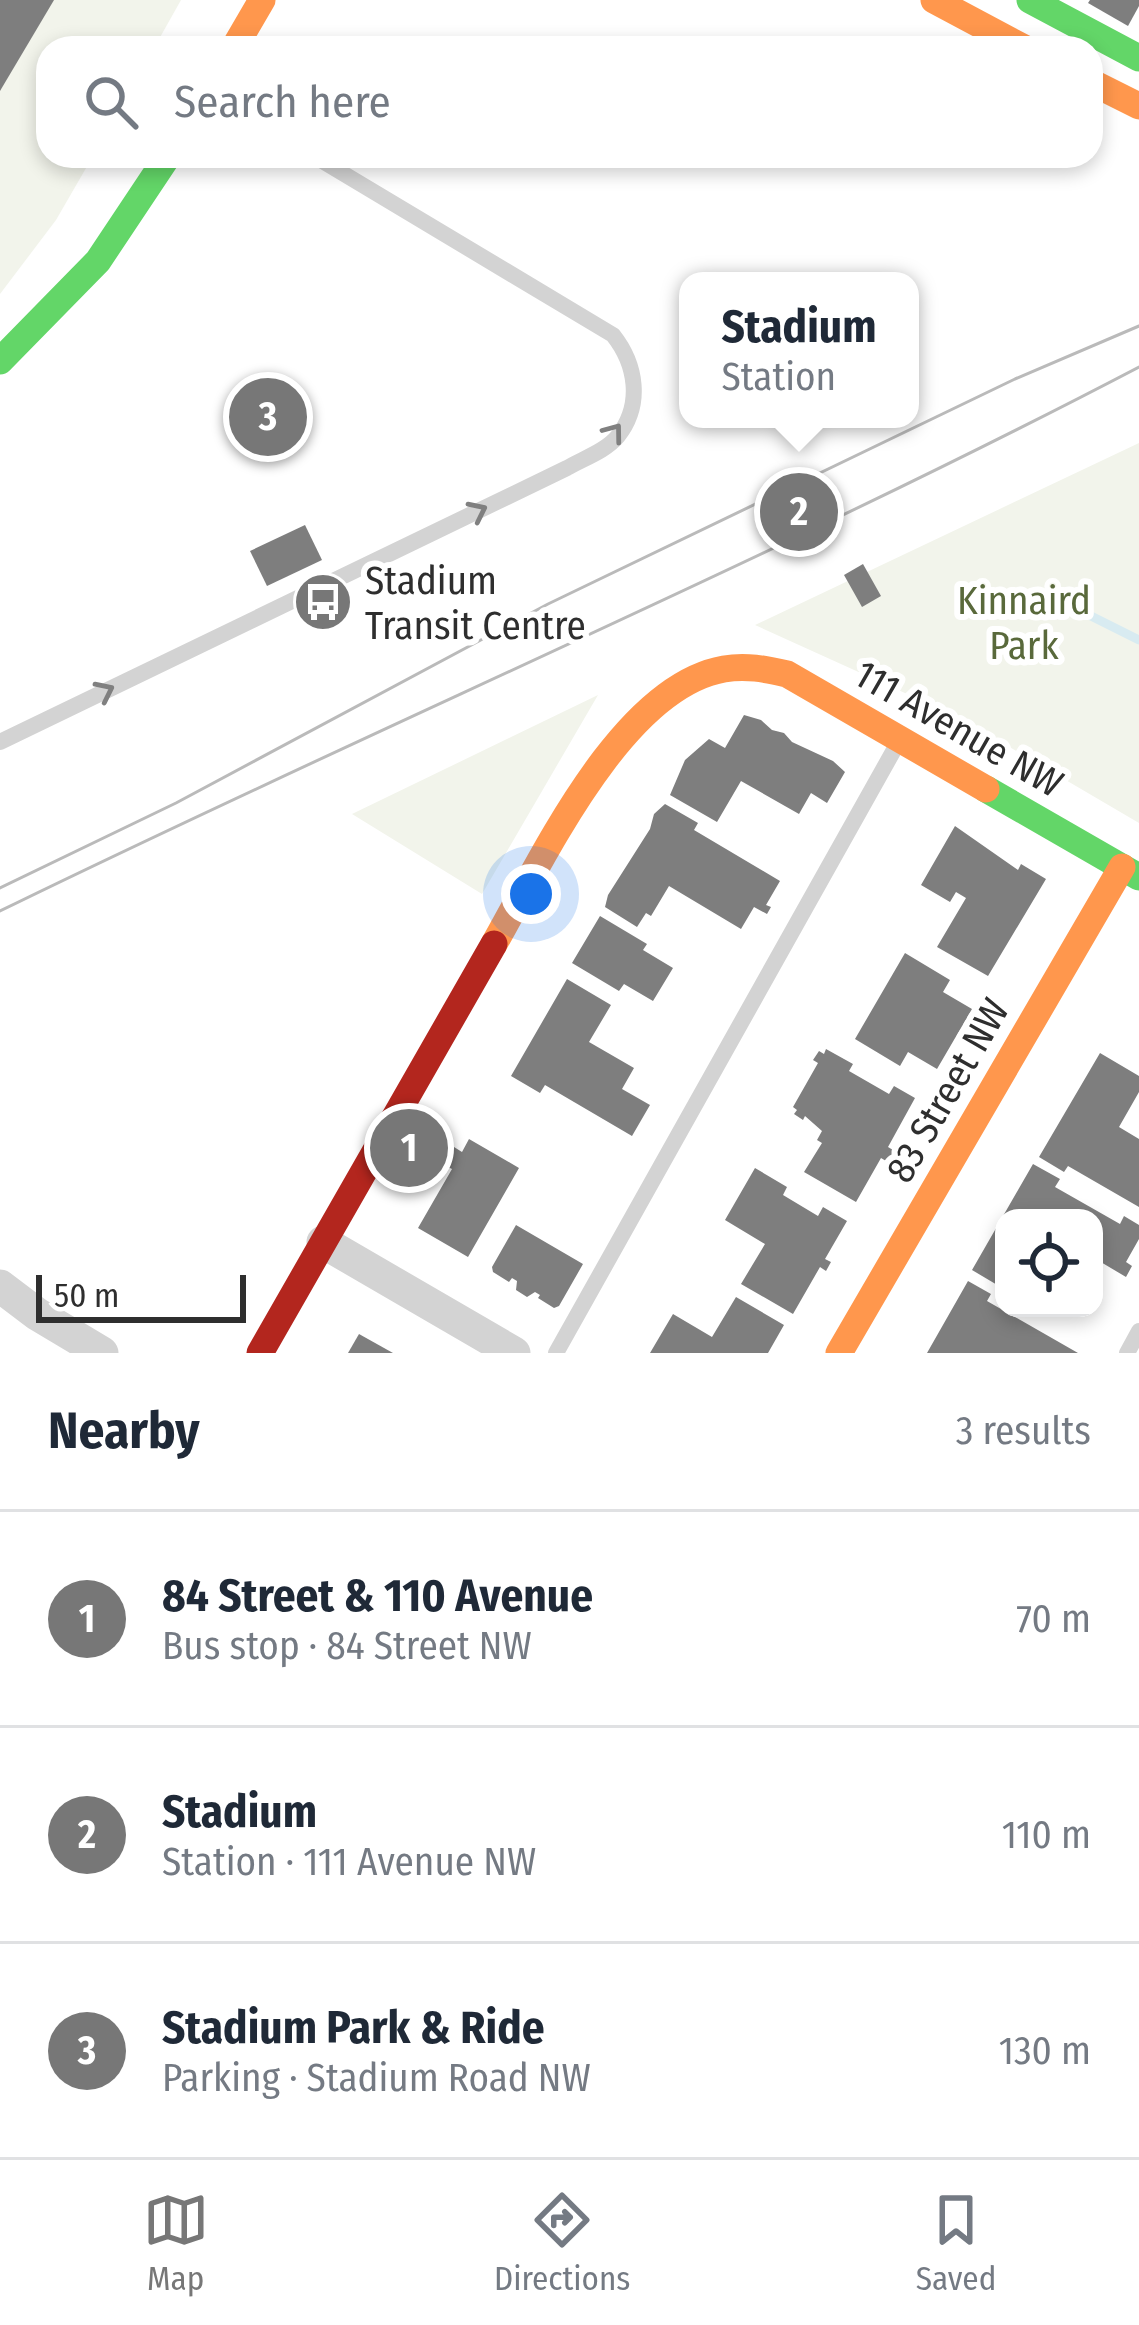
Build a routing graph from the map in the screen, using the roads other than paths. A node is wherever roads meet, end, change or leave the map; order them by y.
1 (262, 0) edge
2 (934, 0) edge
3 (1030, 0) edge
4 (241, 36) edge
5 (1002, 36) edge
6 (1098, 36) edge
7 (1103, 39) edge
8 (1139, 58) edge
9 (1103, 88) edge
10 (1139, 106) edge
11 (160, 168) edge
12 (334, 168) edge
13 (0, 362) edge
14 (901, 739) junction
15 (0, 742) edge
16 (1131, 872) edge
17 (322, 1242) junction
18 (0, 1286) edge
19 (1139, 1331) edge
20 (102, 1353) edge
21 (260, 1353) edge
22 (514, 1353) edge
23 (556, 1353) edge
24 (839, 1353) edge
25 (1127, 1353) edge

1 - 4 street
2 - 5 street
3 - 6 street
7 - 8 street
9 - 10 street
11 - 13 street
15 -> 12 lane
14 - 16 street, 111 Avenue NW
14 - 17 street, 111 Avenue NW
14 - 23 lane
16 - 24 street, 83 Street NW
17 - 21 street
17 - 22 street
18 - 20 street
19 - 25 lane

